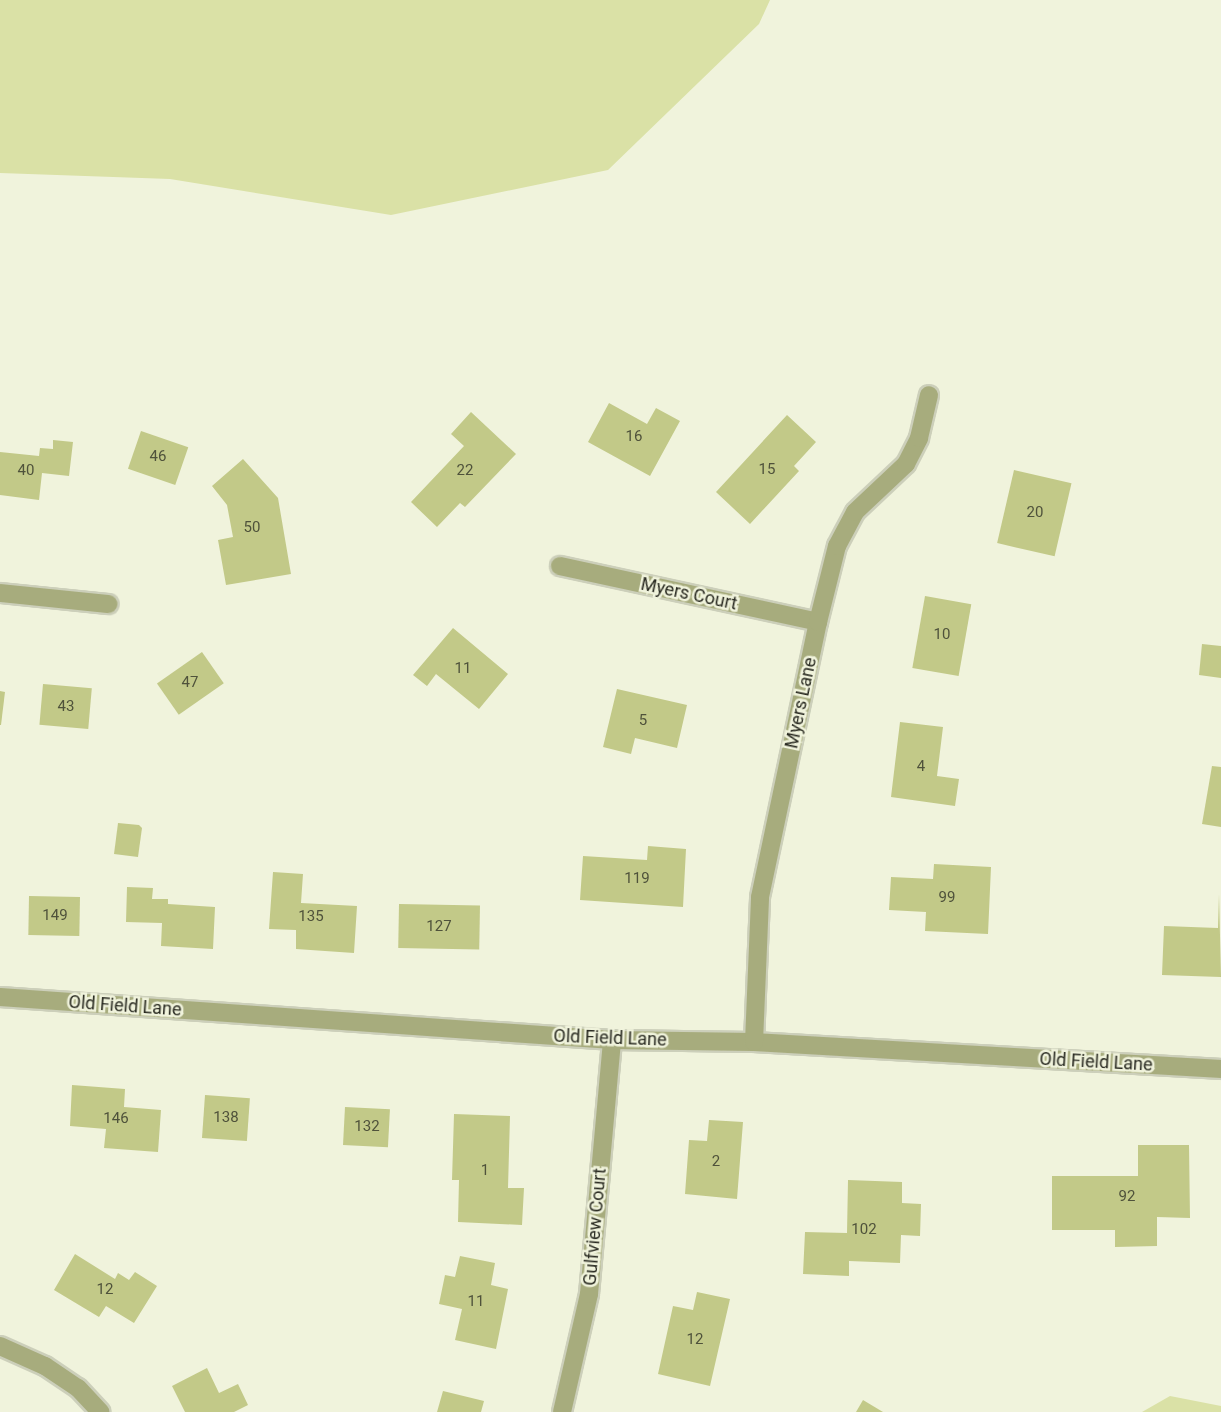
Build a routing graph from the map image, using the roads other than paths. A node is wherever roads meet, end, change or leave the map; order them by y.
1 (928, 394) dead end
2 (560, 566) dead end
3 (0, 593) edge
4 (108, 604) dead end
5 (818, 622) junction
6 (0, 998) edge
7 (612, 1040) junction
8 (754, 1042) junction
9 (1221, 1069) edge
10 (0, 1346) edge
11 (100, 1412) edge
12 (562, 1412) edge

1 - 5 street, Myers Lane
2 - 5 street, Myers Court
3 - 4 street
5 - 8 street, Myers Lane
6 - 7 street, Old Field Lane
7 - 8 street, Old Field Lane
7 - 12 street, Gulfview Court
8 - 9 street, Old Field Lane
10 - 11 street

